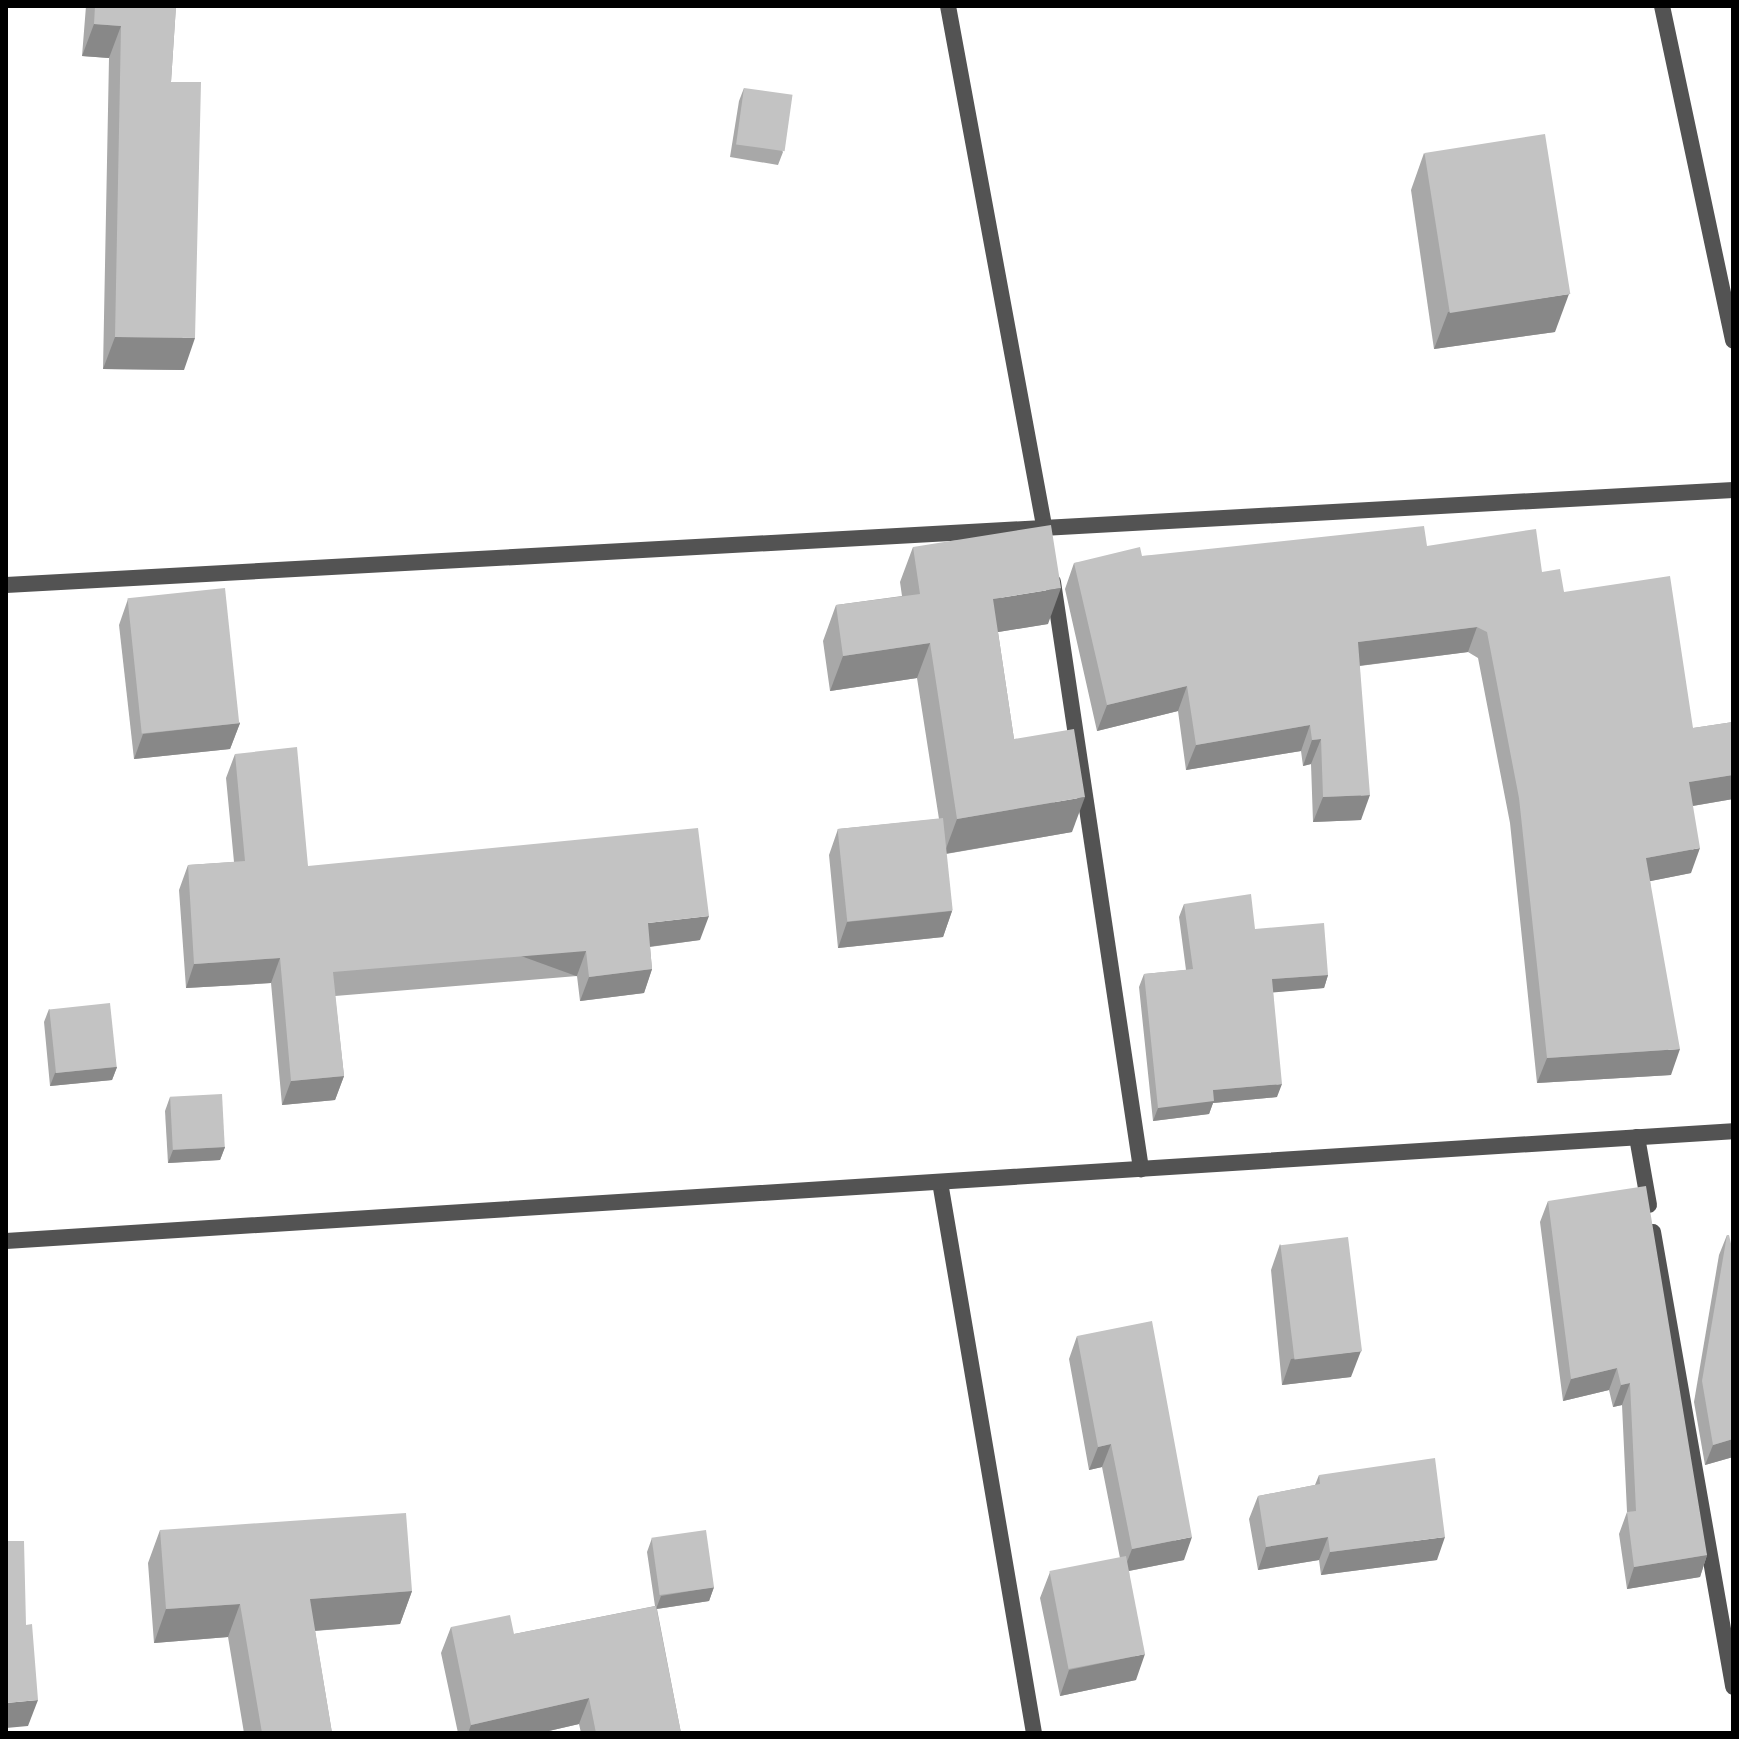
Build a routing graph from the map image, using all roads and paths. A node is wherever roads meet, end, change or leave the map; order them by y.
1 (948, 6) edge
2 (1662, 6) edge
3 (1733, 341) edge
4 (1733, 490) edge
5 (1044, 523) junction
6 (6, 585) edge
7 (1733, 1131) edge
8 (1637, 1137) junction
9 (1141, 1169) junction
10 (940, 1182) junction
11 (6, 1241) edge
12 (1733, 1687) edge
13 (1034, 1733) edge

1 - 5 street
2 - 3 street
4 - 5 street
5 - 6 street
5 - 9 street
7 - 8 street
8 - 9 street
8 - 12 street
9 - 10 street
10 - 11 street
10 - 13 street

